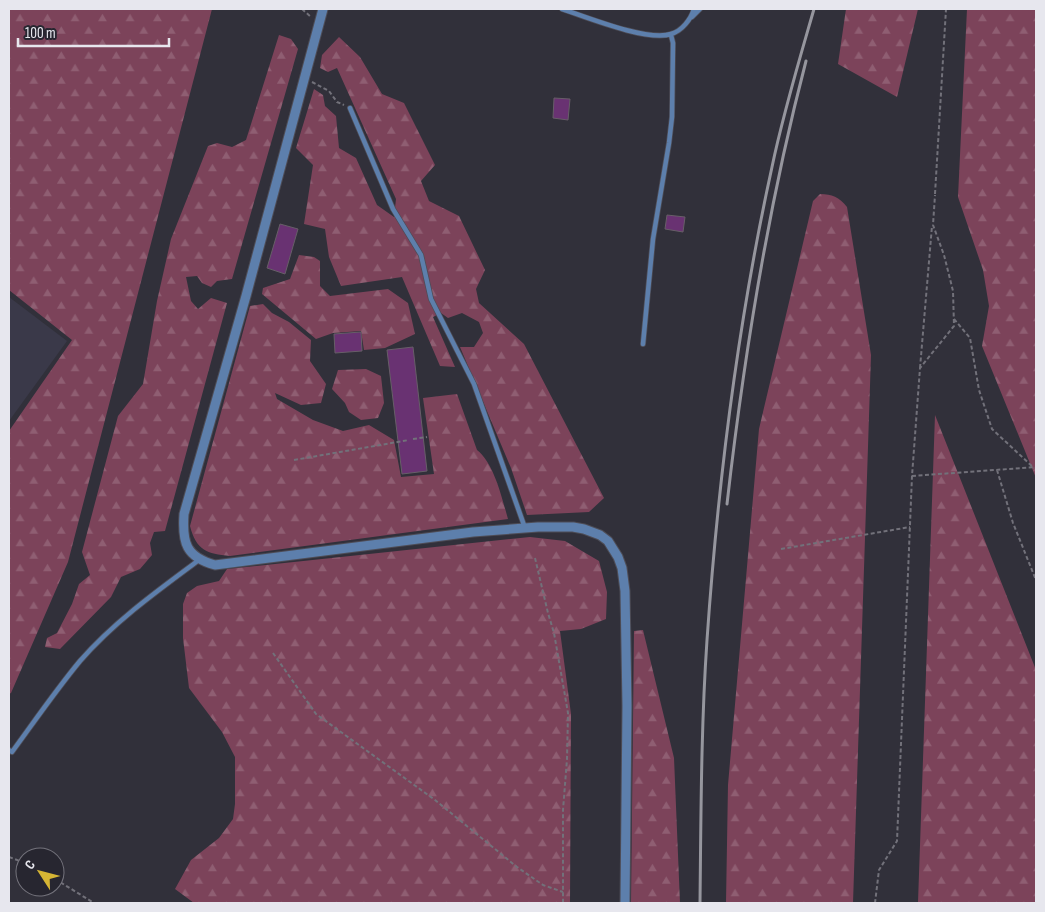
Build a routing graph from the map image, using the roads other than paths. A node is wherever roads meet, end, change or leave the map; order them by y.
1 (323, 9) edge
2 (562, 9) edge
3 (694, 9) edge
4 (700, 9) edge
5 (688, 21) junction
6 (671, 34) junction
7 (350, 108) road end
8 (643, 344) dead end
9 (525, 528) junction
10 (199, 560) junction
11 (9, 750) edge
12 (625, 903) edge

1 - 10 street
2 - 6 lane
3 - 5 lane
4 - 5 lane
5 - 6 lane
6 - 8 lane
7 - 9 lane
9 - 10 street
9 - 12 street
10 - 11 lane

